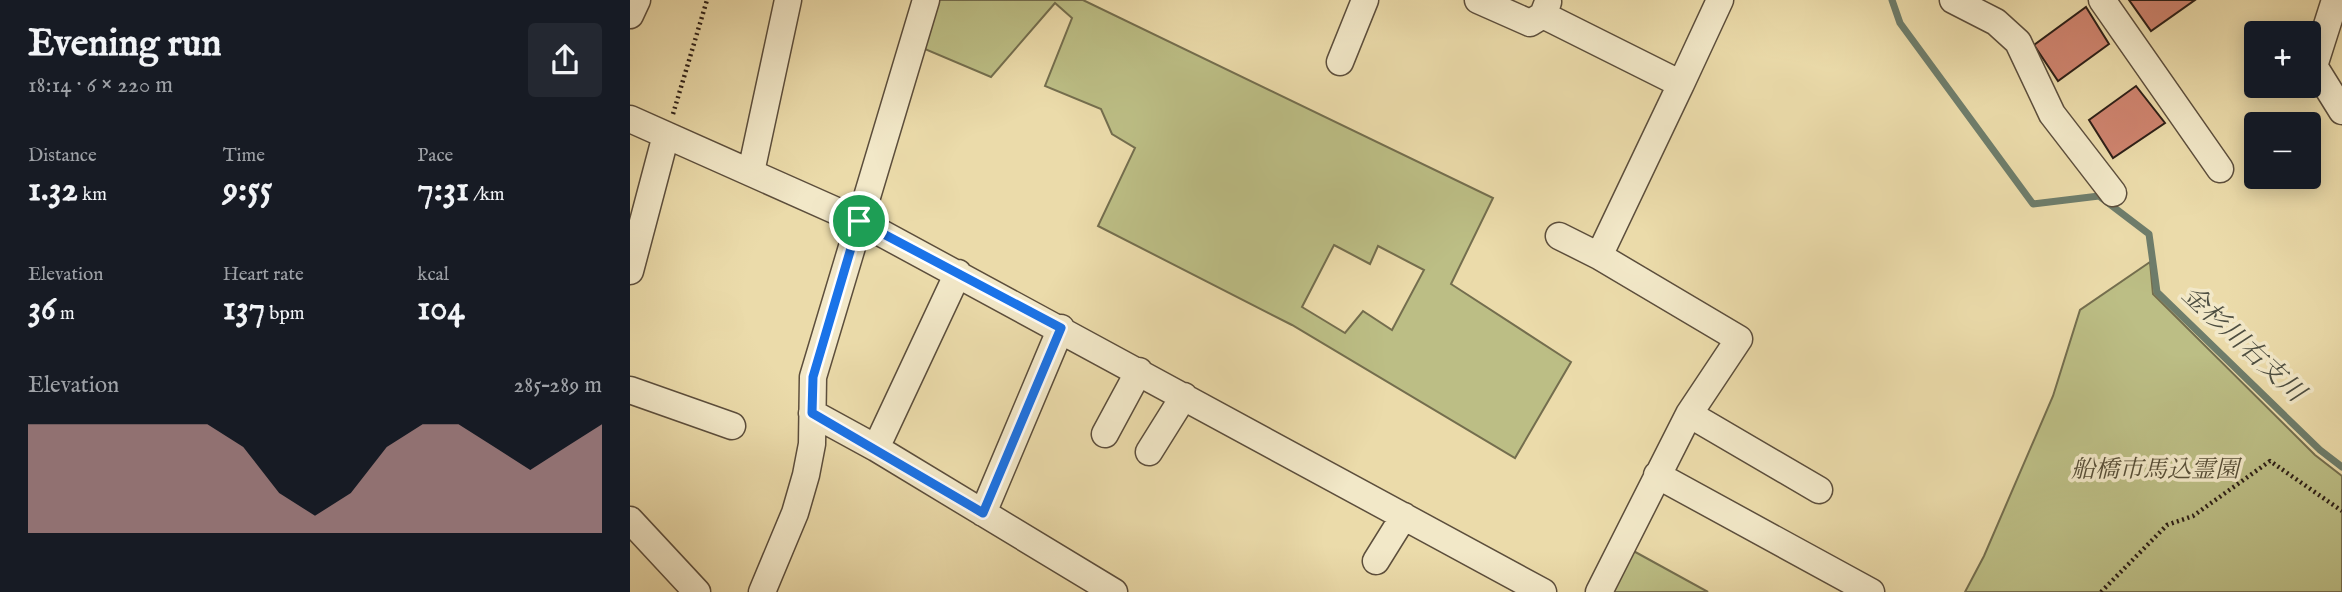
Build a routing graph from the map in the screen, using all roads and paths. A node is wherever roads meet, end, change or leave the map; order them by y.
1 (637, 0) edge
2 (707, 0) edge
3 (788, 0) edge
4 (926, 0) edge
5 (1365, 0) edge
6 (1478, 0) edge
7 (1720, 0) edge
8 (1953, 0) edge
9 (2102, 0) edge
10 (2335, 0) edge
11 (1546, 8) edge
12 (630, 15) edge
13 (1340, 62) dead end
14 (1681, 84) junction
15 (2342, 111) edge
16 (630, 119) edge
17 (666, 135) junction
18 (2220, 169) dead end
19 (751, 173) junction
20 (2113, 193) dead end
21 (859, 221) junction
22 (1559, 236) dead end
23 (1599, 256) junction
24 (630, 271) edge
25 (958, 273) junction
26 (1061, 328) junction
27 (1139, 371) junction
28 (630, 390) edge
29 (1184, 396) junction
30 (812, 413) junction
31 (1689, 415) junction
32 (732, 426) dead end
33 (1105, 434) dead end
34 (876, 448) junction
35 (1149, 452) dead end
36 (1657, 475) junction
37 (1819, 490) dead end
38 (2342, 511) edge
39 (983, 513) junction
40 (1404, 516) junction
41 (630, 520) edge
42 (1376, 561) dead end
43 (697, 592) edge
44 (762, 592) edge
45 (1114, 592) edge
46 (1544, 592) edge
47 (1598, 592) edge
48 (1871, 592) edge
49 (2101, 592) edge

1 - 12 street
2 - 17 path
3 - 19 street
4 - 21 street
5 - 13 street
6 - 11 street
7 - 14 street
8 - 20 street
9 - 18 street
10 - 15 street
11 - 14 street
14 - 23 street
16 - 17 street
17 - 19 street
17 - 24 street
19 - 21 street
21 - 25 street
21 - 30 street
22 - 23 street
23 - 31 street
25 - 26 street
25 - 34 street
26 - 27 street
26 - 39 street
27 - 29 street
27 - 33 street
28 - 32 street
29 - 35 street
29 - 40 street
30 - 34 street
30 - 44 street
31 - 36 street
31 - 37 street
34 - 39 street
36 - 47 street
36 - 48 street
38 - 49 path
39 - 45 street
40 - 42 street
40 - 46 street
41 - 43 street

